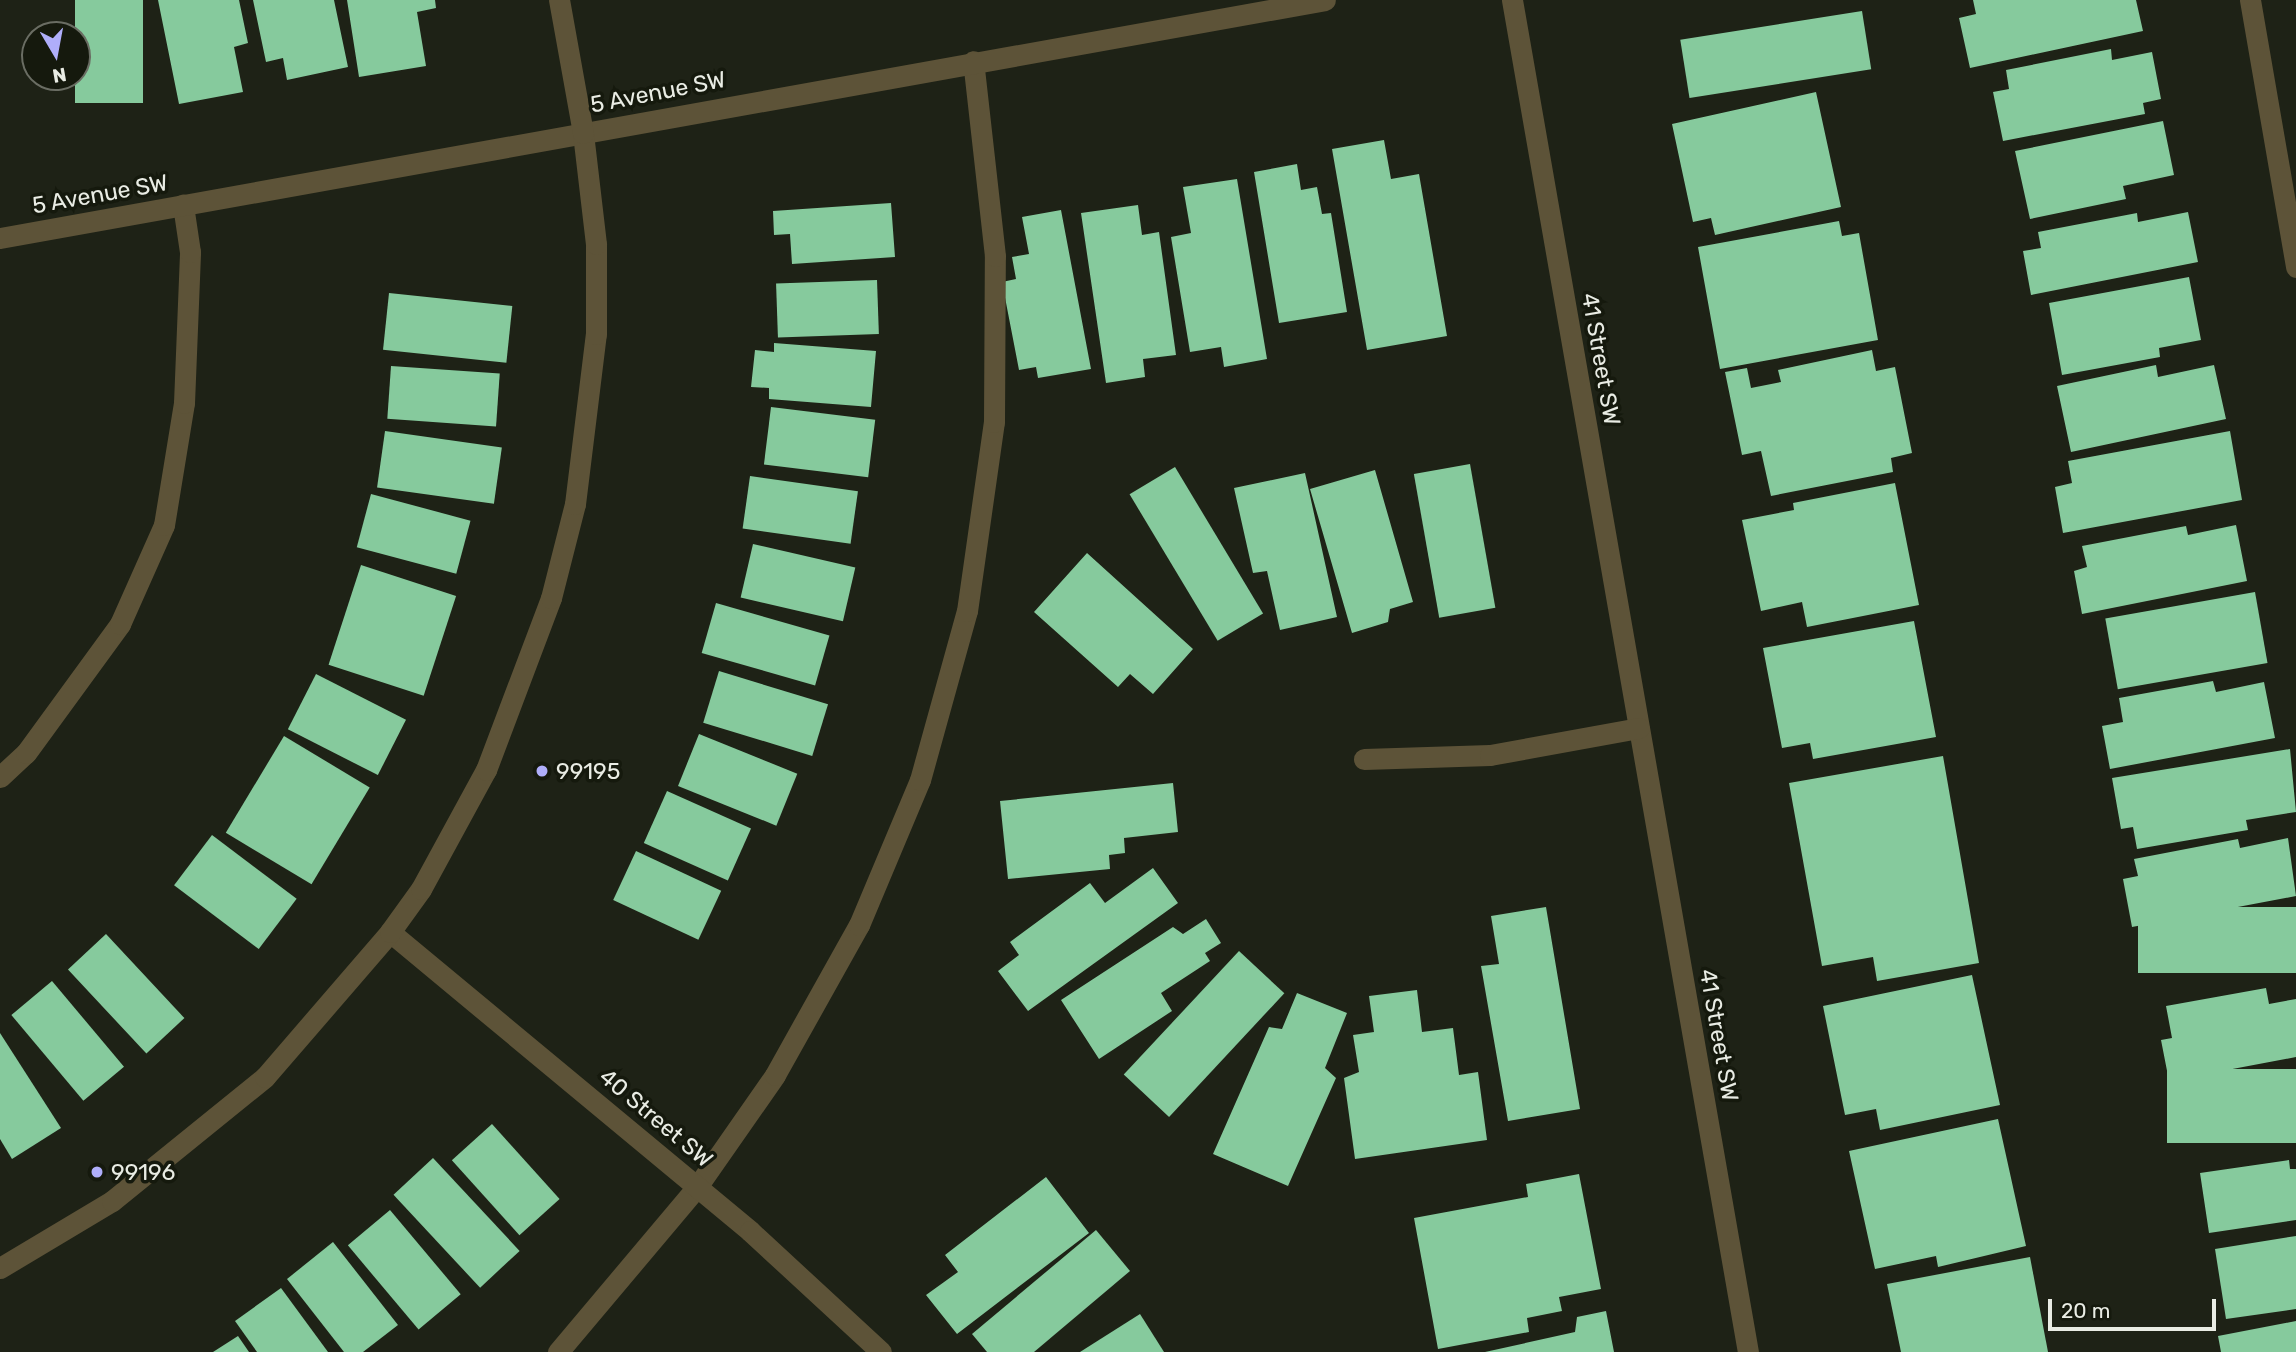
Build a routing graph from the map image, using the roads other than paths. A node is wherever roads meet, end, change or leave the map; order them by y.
1 (559, 0) edge
2 (1325, 0) edge
3 (1511, 0) edge
4 (2249, 0) edge
5 (973, 61) junction
6 (583, 133) junction
7 (183, 205) junction
8 (0, 238) edge
9 (2296, 267) edge
10 (1639, 728) junction
11 (1364, 759) dead end
12 (0, 777) edge
13 (390, 932) junction
14 (697, 1187) junction
15 (0, 1268) edge
16 (558, 1352) edge
17 (881, 1352) edge
18 (1748, 1352) edge

1 - 6 street
2 - 5 street, 5 Avenue SW
3 - 10 street, 41 Street SW
4 - 9 street
5 - 6 street, 5 Avenue SW
5 - 14 street
6 - 7 street, 5 Avenue SW
6 - 13 street
7 - 8 street, 5 Avenue SW
7 - 12 street
10 - 11 street
10 - 18 street, 41 Street SW
13 - 14 street, 40 Street SW
13 - 15 street
14 - 16 street
14 - 17 street, 40 Street SW

